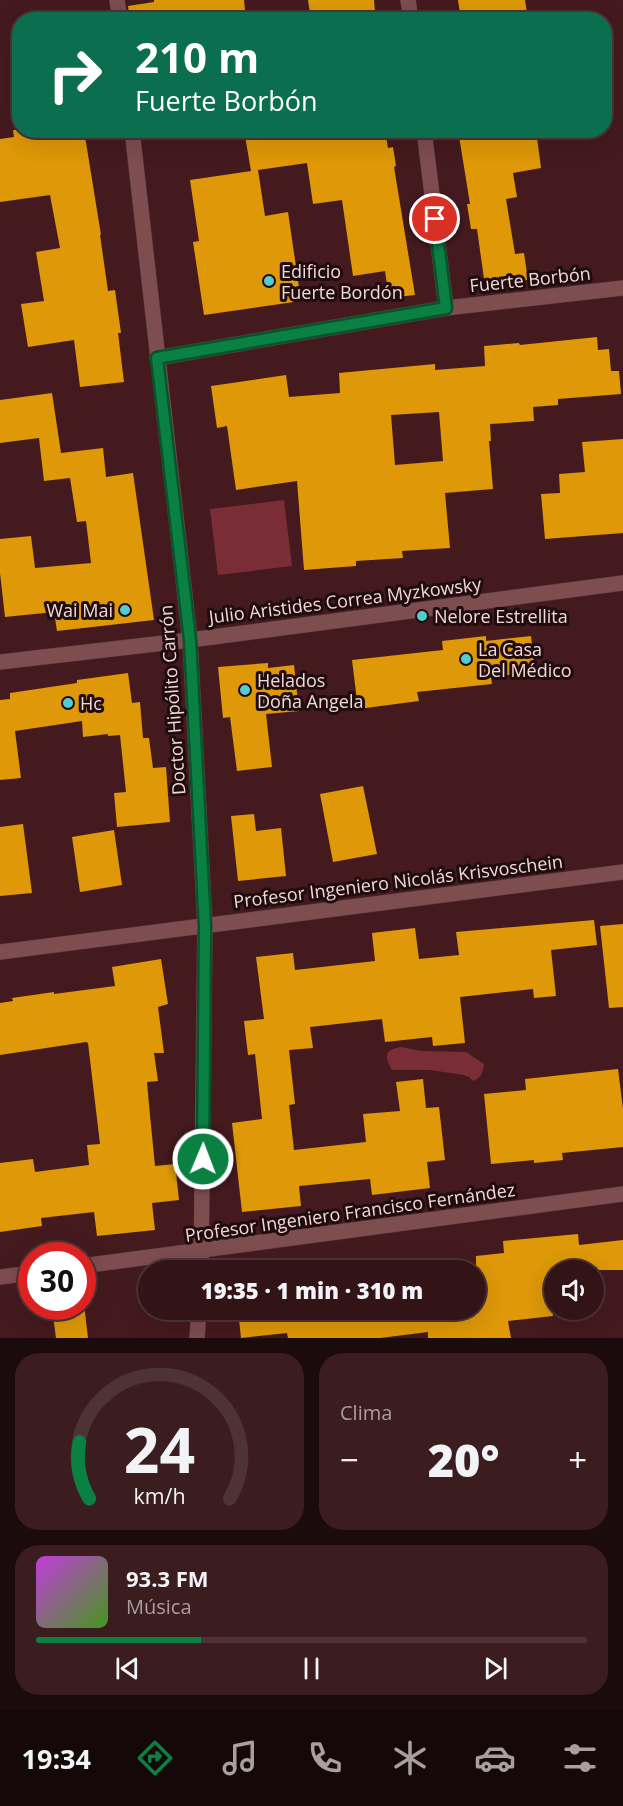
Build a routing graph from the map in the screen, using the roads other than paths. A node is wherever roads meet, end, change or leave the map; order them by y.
1 (133, 138) edge
2 (425, 138) edge
3 (623, 288) edge
4 (446, 308) junction
5 (157, 358) junction
6 (623, 583) edge
7 (190, 640) junction
8 (0, 662) edge
9 (623, 872) edge
10 (205, 926) junction
11 (0, 952) edge
12 (623, 1194) edge
13 (202, 1252) junction
14 (202, 1260) edge
15 (96, 1264) edge
16 (18, 1275) edge
17 (0, 1277) edge
18 (198, 1320) edge
19 (197, 1338) edge

1 - 5 street, Doctor Hipólito Carrón
2 - 4 street
3 - 4 street, Fuerte Borbón
4 - 5 street, Fuerte Borbón
5 - 7 street, Doctor Hipólito Carrón
6 - 7 street, Julio Aristides Correa Myzkowsky
7 - 8 street, Julio Aristides Correa Myzkowsky
7 - 10 street, Doctor Hipólito Carrón
9 - 10 street, Profesor Ingeniero Nicolás Krisvoschein
10 - 11 street, Profesor Ingeniero Nicolás Krisvoschein
10 - 13 street, Doctor Hipólito Carrón
12 - 13 street, Profesor Ingeniero Francisco Fernández
13 - 14 street, Doctor Hipólito Carrón
13 - 15 street, Profesor Ingeniero Francisco Fernández
16 - 17 street
18 - 19 street

